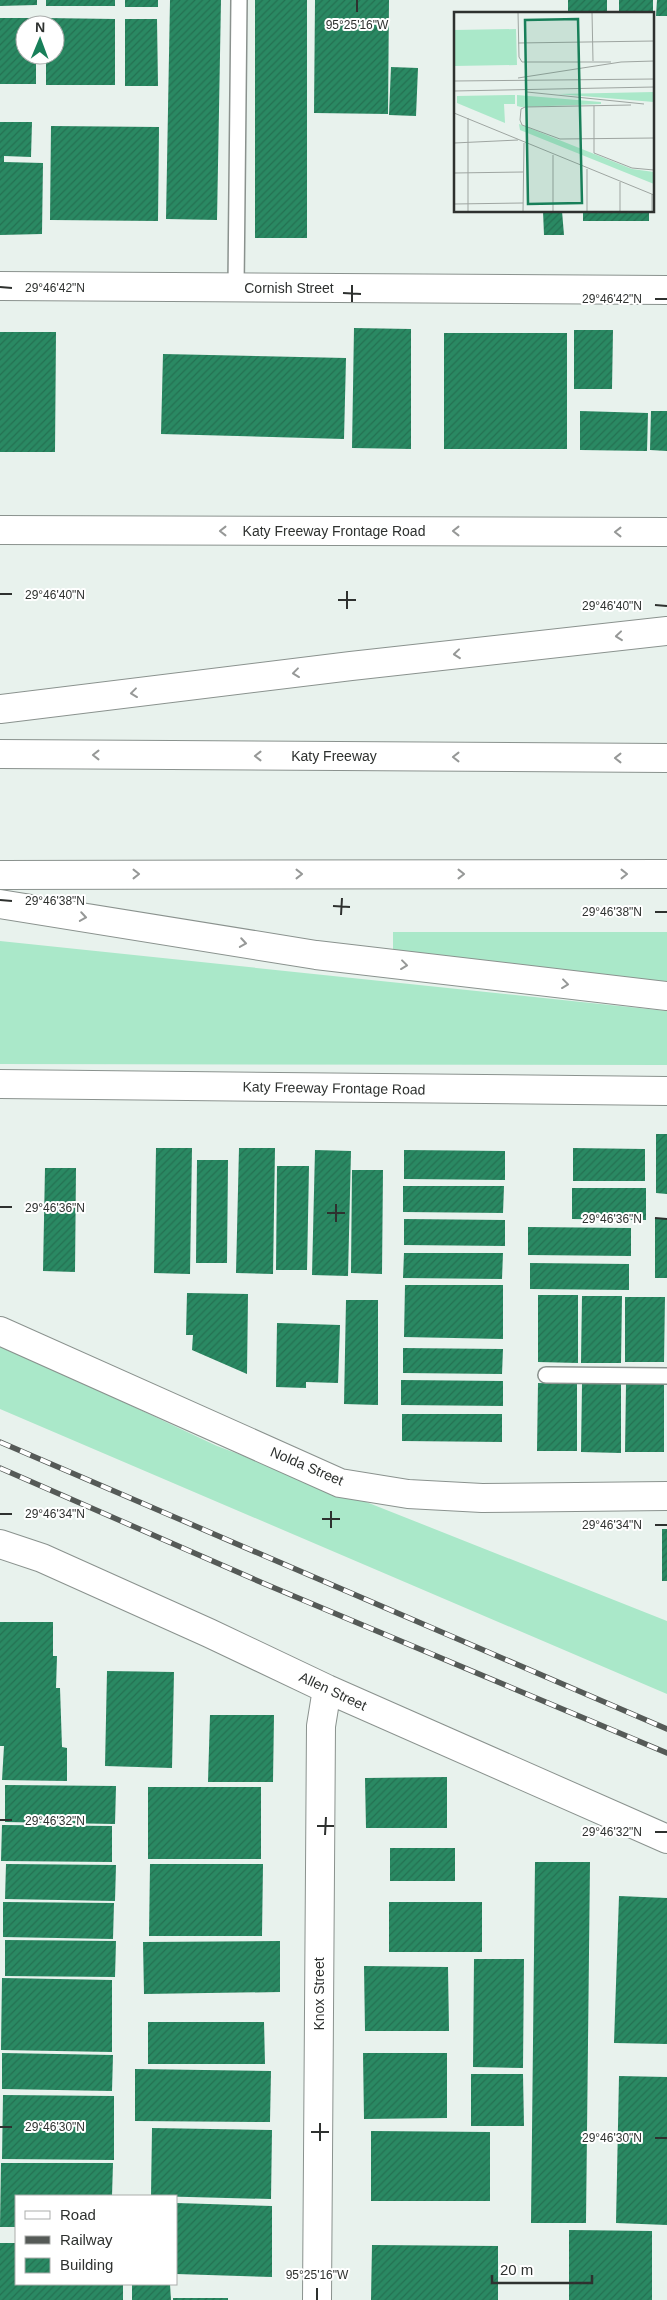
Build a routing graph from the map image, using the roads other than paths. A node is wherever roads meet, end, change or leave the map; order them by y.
1 (239, 0) edge
2 (0, 286) edge
3 (236, 287) junction
4 (667, 290) edge
5 (0, 530) edge
6 (667, 532) edge
7 (667, 631) edge
8 (0, 709) edge
9 (0, 754) edge
10 (667, 758) edge
11 (0, 874) edge
12 (667, 874) edge
13 (0, 904) edge
14 (667, 996) edge
15 (0, 1084) edge
16 (667, 1091) edge
17 (0, 1332) edge
18 (546, 1375) dead end
19 (667, 1376) edge
20 (667, 1496) edge
21 (0, 1544) edge
22 (327, 1689) junction
23 (667, 1839) edge
24 (317, 2300) edge

1 - 3 lane
2 - 3 main road, Cornish Street
3 - 4 main road, Cornish Street
6 -> 5 main road, Katy Freeway Frontage Road
7 -> 8 main road
10 -> 9 main road, Katy Freeway
11 -> 12 main road
13 -> 14 main road
15 - 16 main road, Katy Freeway Frontage Road
17 - 20 main road, Nolda Street
18 - 19 lane
21 - 22 main road, Allen Street
22 - 23 main road, Allen Street
22 - 24 main road, Knox Street

